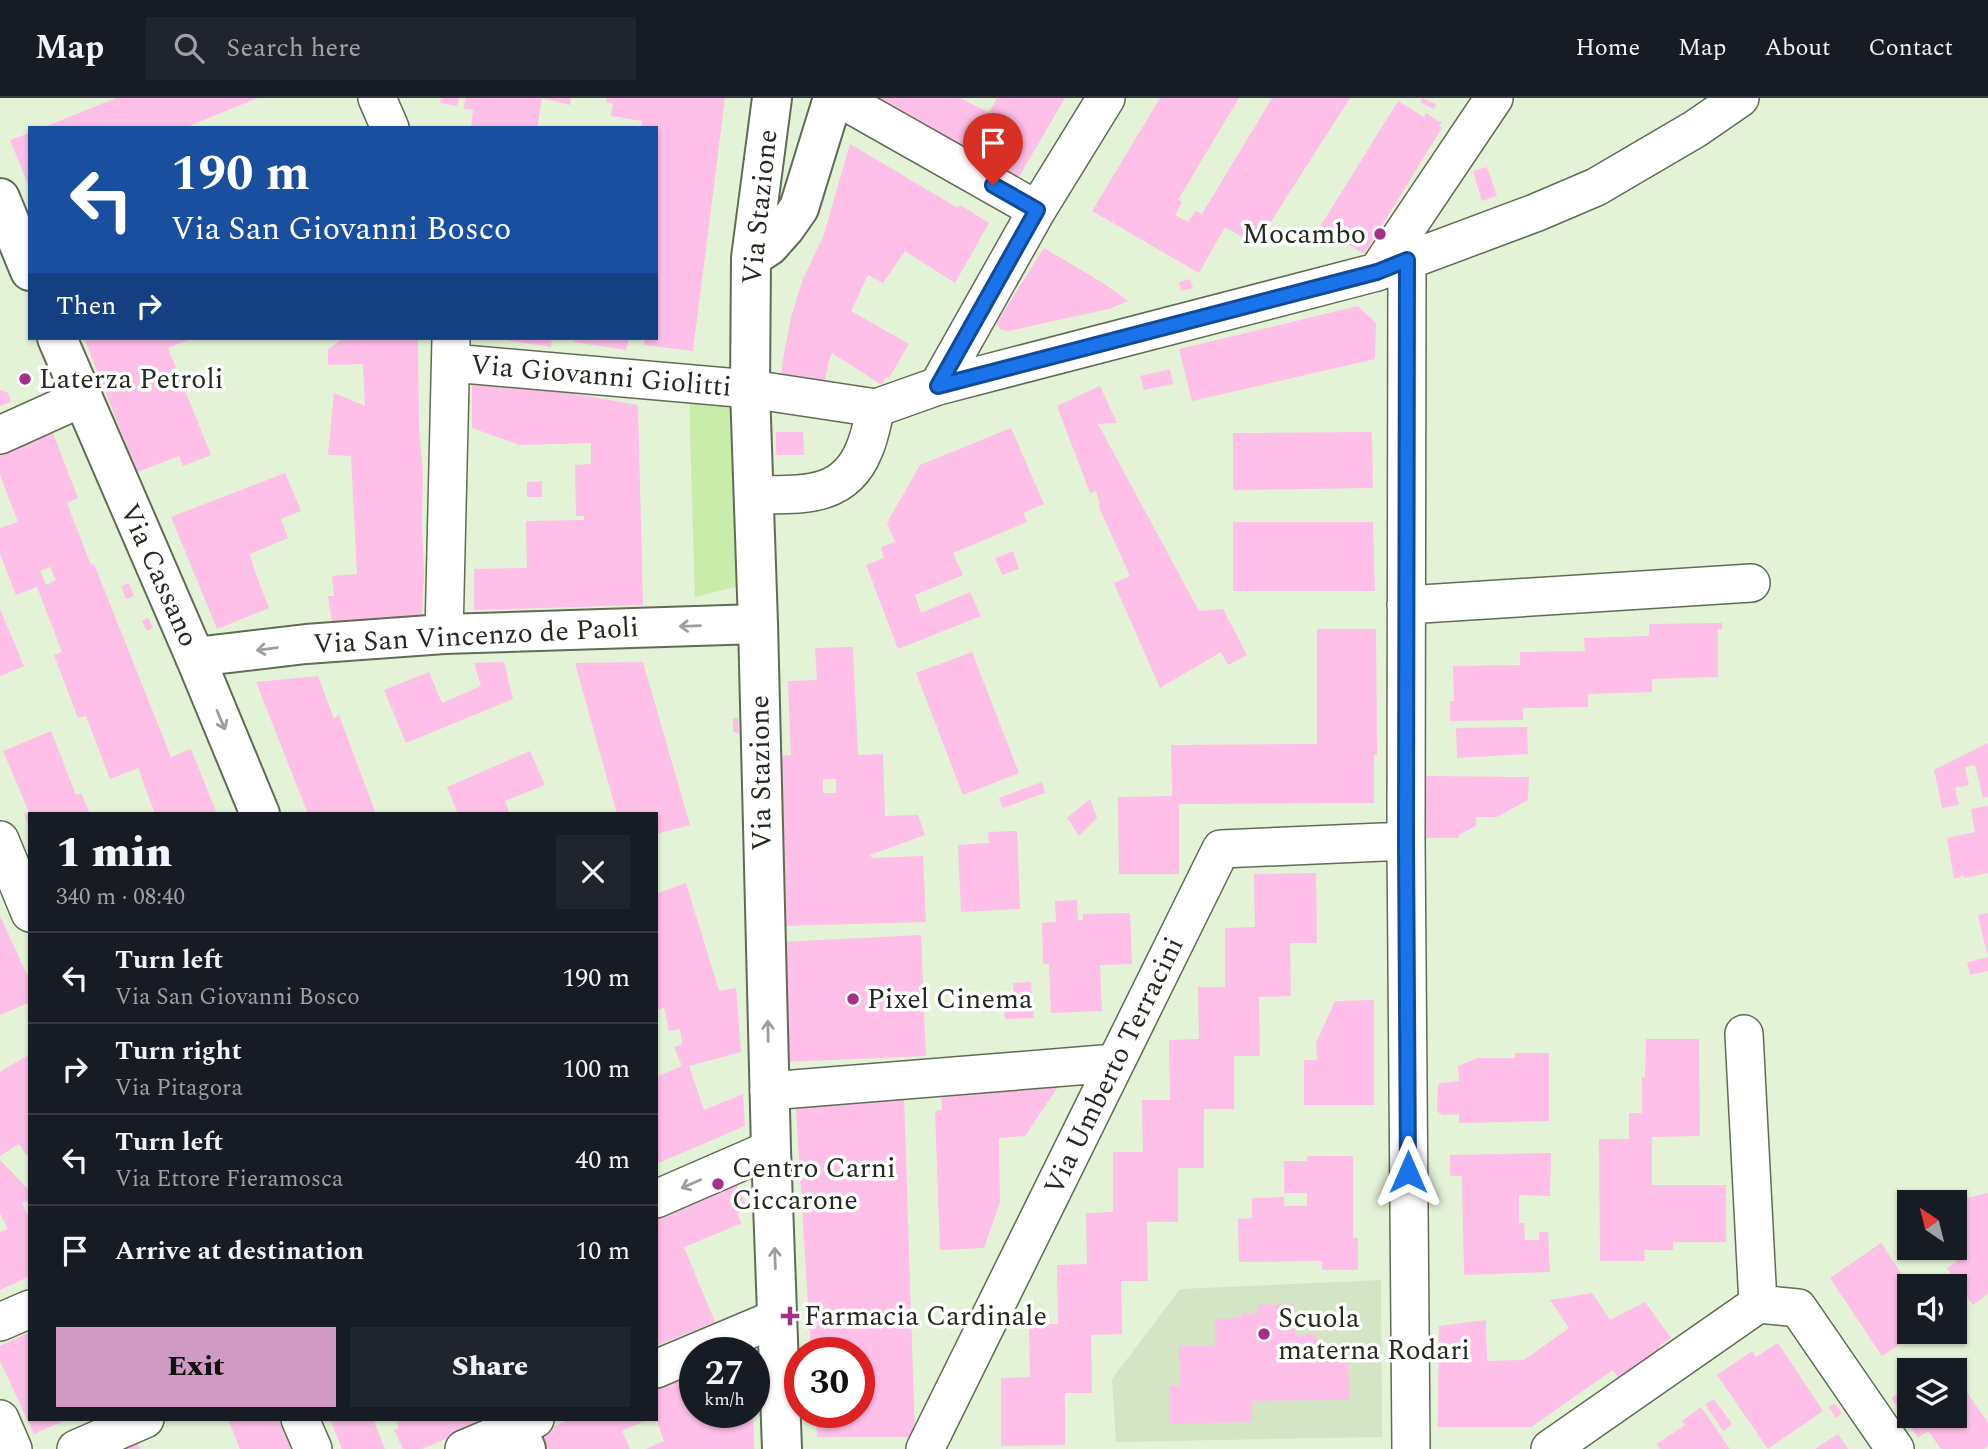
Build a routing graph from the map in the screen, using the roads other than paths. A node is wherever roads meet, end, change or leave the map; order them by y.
1 (377, 98) edge
2 (772, 98) edge
3 (833, 98) edge
4 (839, 98) edge
5 (1106, 98) edge
6 (1740, 98) edge
7 (1485, 101) edge
8 (389, 126) edge
9 (0, 198) edge
10 (1037, 210) junction
11 (751, 258) junction
12 (28, 266) edge
13 (1392, 266) junction
14 (58, 340) edge
15 (451, 350) edge
16 (938, 386) junction
17 (750, 389) junction
18 (82, 398) junction
19 (876, 408) junction
20 (0, 435) edge
21 (754, 495) junction
22 (1751, 583) dead end
23 (1406, 605) junction
24 (758, 624) junction
25 (444, 634) junction
26 (195, 657) junction
27 (259, 812) edge
28 (0, 840) edge
29 (1406, 841) junction
30 (28, 908) edge
31 (1744, 1034) dead end
32 (1115, 1063) junction
33 (769, 1091) junction
34 (771, 1149) junction
35 (658, 1198) edge
36 (1758, 1304) junction
37 (28, 1310) edge
38 (777, 1318) junction
39 (0, 1322) edge
40 (658, 1368) edge
41 (0, 1419) edge
42 (140, 1421) edge
43 (301, 1421) edge
44 (523, 1429) edge
45 (13, 1449) edge
46 (76, 1449) edge
47 (313, 1449) edge
48 (464, 1449) edge
49 (782, 1449) edge
50 (925, 1449) edge
51 (1411, 1449) edge
52 (1550, 1449) edge
53 (1895, 1449) edge

1 - 8 street
2 - 11 street, Via Stazione
3 - 11 street
4 - 10 street
5 - 10 street
6 - 13 street
7 - 13 street
9 - 12 street
10 - 16 street
11 - 17 street, Via Stazione
13 - 16 street
13 - 23 street
14 - 18 street, Via Cassano
15 - 17 street, Via Giovanni Giolitti
15 - 25 street
16 - 19 street
17 - 19 street, Via Giovanni Giolitti
17 - 21 street, Via Stazione
18 - 20 street
18 - 26 street, Via Cassano
19 - 21 street
21 - 24 street, Via Stazione
22 - 23 street
23 - 29 street
24 -> 25 street, Via San Vincenzo de Paoli
33 -> 24 street, Via Stazione
25 -> 26 street, Via San Vincenzo de Paoli
26 -> 27 street, Via Cassano
28 - 30 street
29 - 32 street, Via Umberto Terracini
29 - 51 street
31 - 36 street
32 - 33 street
32 - 50 street, Via Umberto Terracini
33 - 34 street, Via Stazione
34 -> 35 street
38 -> 34 street, Via Stazione
36 - 52 street
36 - 53 street
37 - 39 street
38 - 40 street
38 - 49 street, Via Stazione
41 - 45 street
42 - 46 street
43 - 47 street
44 - 48 street

